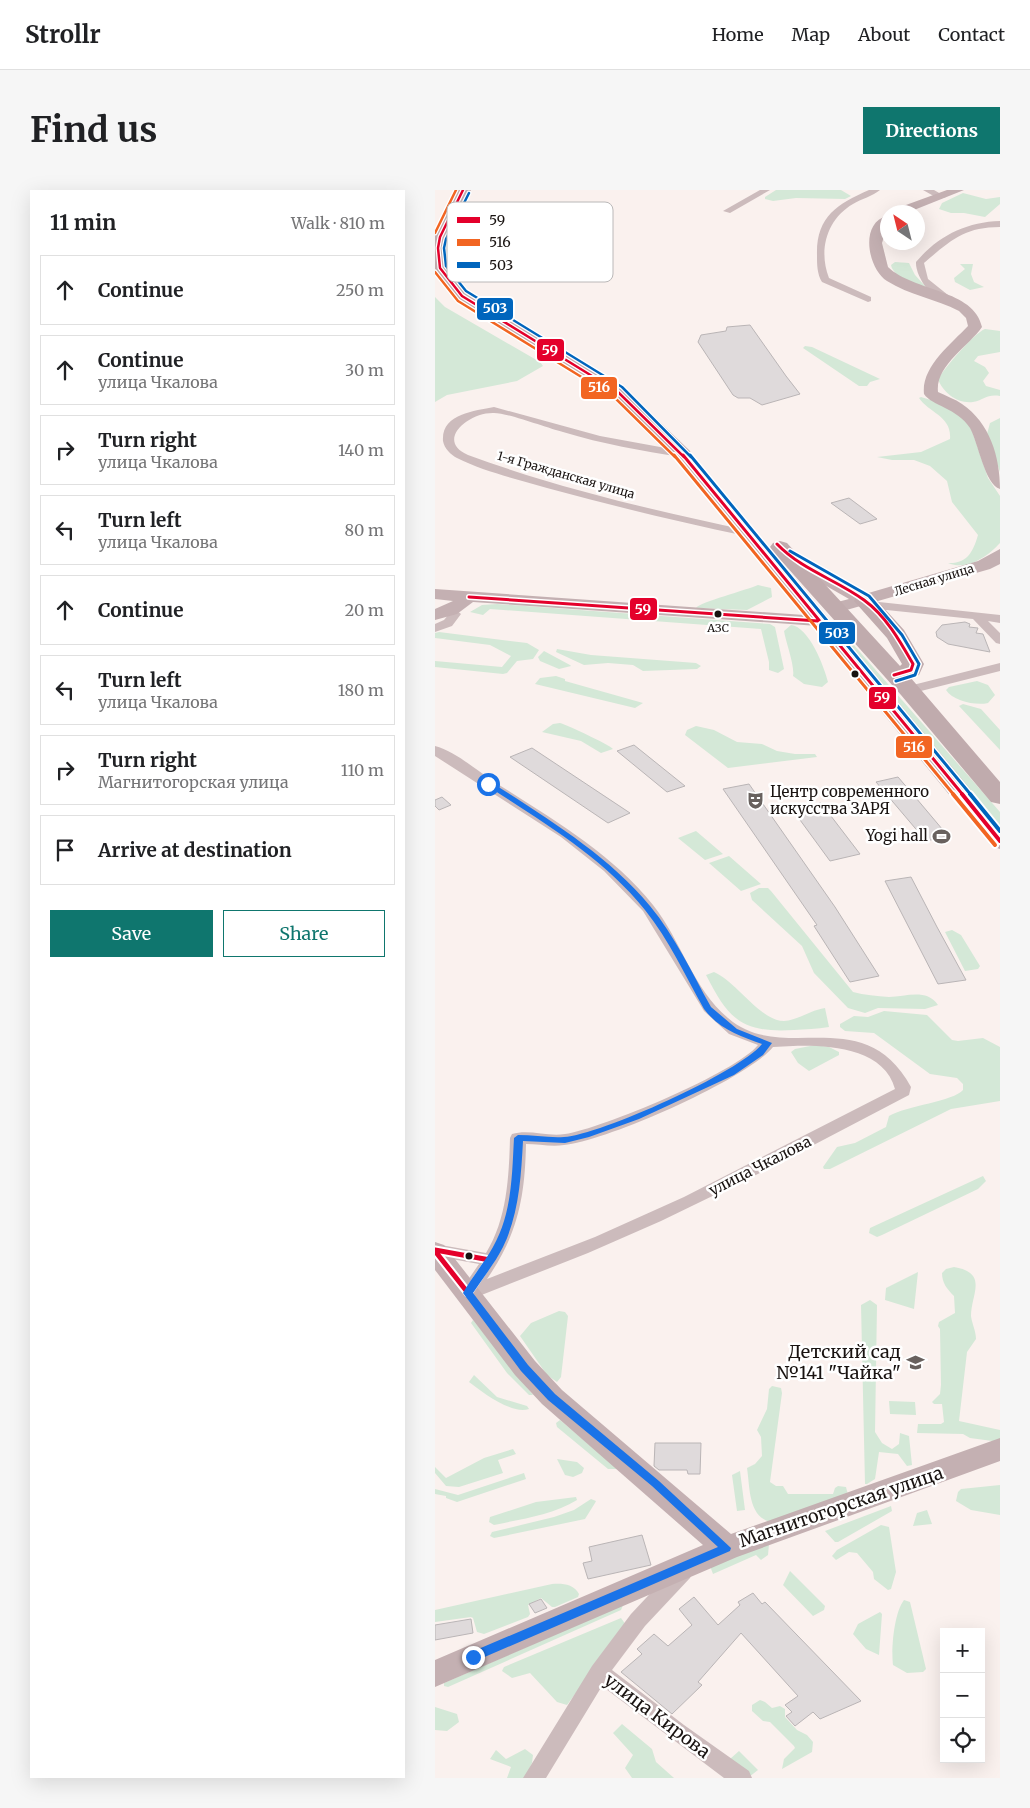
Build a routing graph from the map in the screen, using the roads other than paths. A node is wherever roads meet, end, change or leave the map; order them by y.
1 (463, 190) edge
2 (479, 190) edge
3 (766, 190) edge
4 (876, 190) edge
5 (927, 190) edge
6 (958, 190) edge
7 (942, 197) junction
8 (457, 202) edge
9 (473, 202) edge
10 (919, 205) edge
11 (727, 211) dead end
12 (447, 223) edge
13 (1000, 224) edge
14 (880, 228) edge
15 (447, 277) edge
16 (451, 282) edge
17 (470, 282) edge
18 (868, 299) dead end
19 (950, 301) junction
20 (682, 454) junction
21 (1000, 484) edge
22 (746, 533) junction
23 (1000, 554) edge
24 (787, 556) junction
25 (435, 594) edge
26 (469, 597) junction
27 (865, 601) junction
28 (837, 608) junction
29 (443, 613) edge
30 (976, 616) junction
31 (1000, 619) edge
32 (818, 621) junction
33 (435, 628) edge
34 (1000, 640) edge
35 (1000, 667) edge
36 (901, 682) junction
37 (435, 750) edge
38 (1000, 798) edge
39 (1000, 841) edge
40 (768, 1043) junction
41 (435, 1251) edge
42 (490, 1260) junction
43 (468, 1293) junction
44 (1000, 1449) edge
45 (726, 1548) junction
46 (691, 1564) junction
47 (599, 1672) junction
48 (435, 1674) edge
49 (534, 1778) edge
50 (741, 1778) edge

1 - 8 highway
2 - 9 highway
3 - 11 street
4 - 18 street
5 - 7 street
6 - 7 main road
7 - 10 main road
12 - 15 highway
13 - 19 street
14 - 19 main road
16 - 20 highway
17 - 24 highway
19 - 21 main road
20 - 22 highway
20 - 22 street, 1-я Гражданская улица
22 - 32 highway
23 - 27 main road, Лесная улица
24 - 27 main road
24 - 28 highway
25 - 26 main road
26 - 29 main road
26 - 32 main road
27 - 28 main road, Лесная улица
27 - 30 street
27 - 36 highway
28 - 36 highway
29 - 33 street
30 - 31 street
30 - 34 street
32 - 39 highway
35 - 36 street
36 - 38 highway
37 - 40 street, улица Чкалова
40 - 42 street
40 - 43 street, улица Чкалова
41 - 42 street
41 - 43 main road
42 - 43 street
43 - 45 main road
44 - 45 main road, Магнитогорская улица
45 - 46 main road, Магнитогорская улица
46 - 47 street
46 - 48 main road, Магнитогорская улица
47 - 49 street
47 - 50 street, улица Кирова

